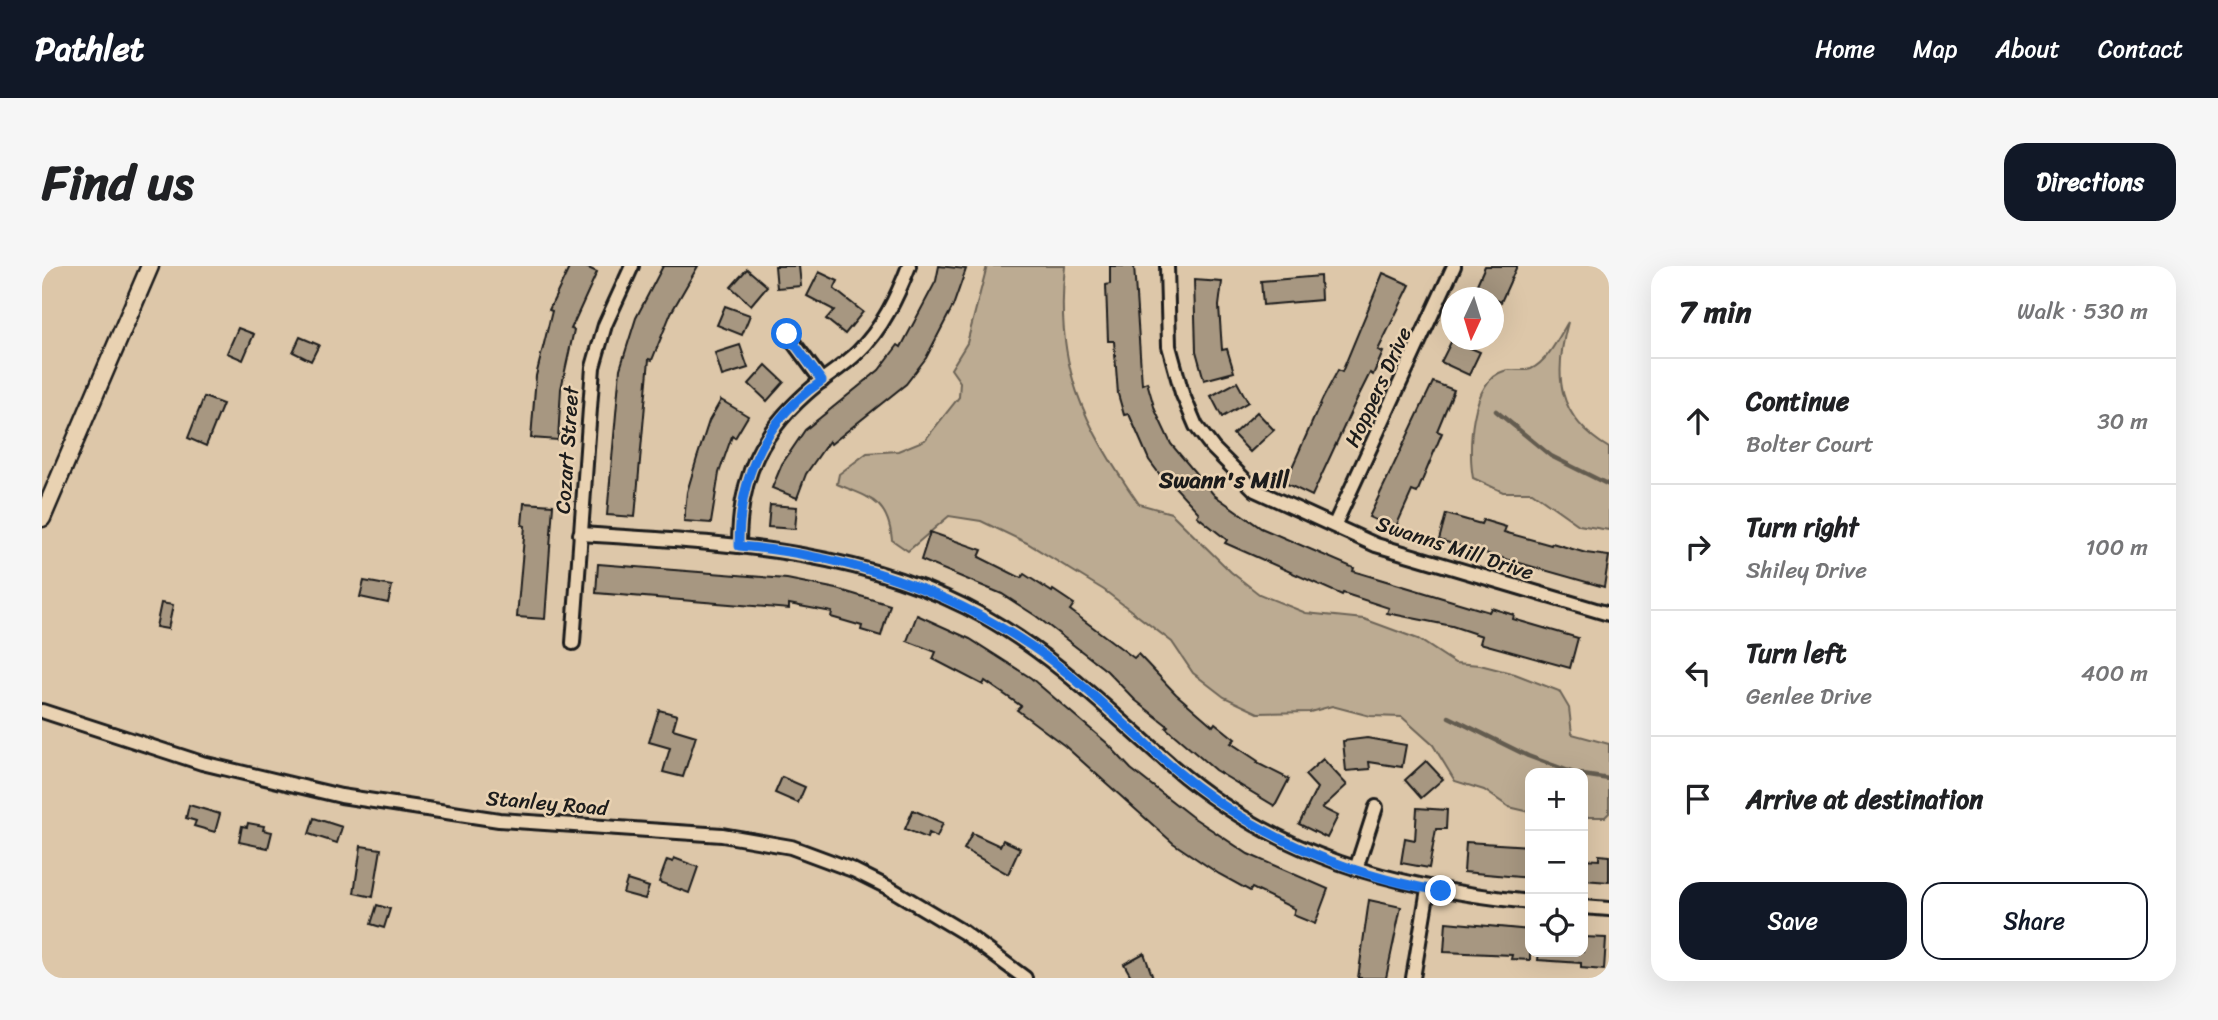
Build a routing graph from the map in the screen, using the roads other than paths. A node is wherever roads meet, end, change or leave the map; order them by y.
1 (150, 266) edge
2 (632, 266) edge
3 (909, 266) edge
4 (1167, 266) edge
5 (1452, 266) edge
6 (787, 334) dead end
7 (822, 381) junction
8 (42, 518) edge
9 (1335, 524) junction
10 (580, 534) junction
11 (739, 546) junction
12 (1609, 614) edge
13 (573, 643) dead end
14 (42, 711) edge
15 (1376, 807) dead end
16 (1356, 869) junction
17 (1428, 889) junction
18 (1525, 901) edge
19 (1588, 907) edge
20 (1609, 909) edge
21 (1025, 978) edge
22 (1413, 978) edge

1 - 8 street
2 - 10 street, Cozart Street
3 - 7 street
4 - 9 street, Swanns Mill Drive
5 - 9 street, Hoppers Drive
6 - 7 street
7 - 11 street
9 - 12 street, Swanns Mill Drive
10 - 11 street
10 - 13 street, Cozart Street
11 - 16 street
14 - 21 street, Stanley Road
15 - 16 street
16 - 17 street
17 - 18 street
17 - 22 street
19 - 20 street

